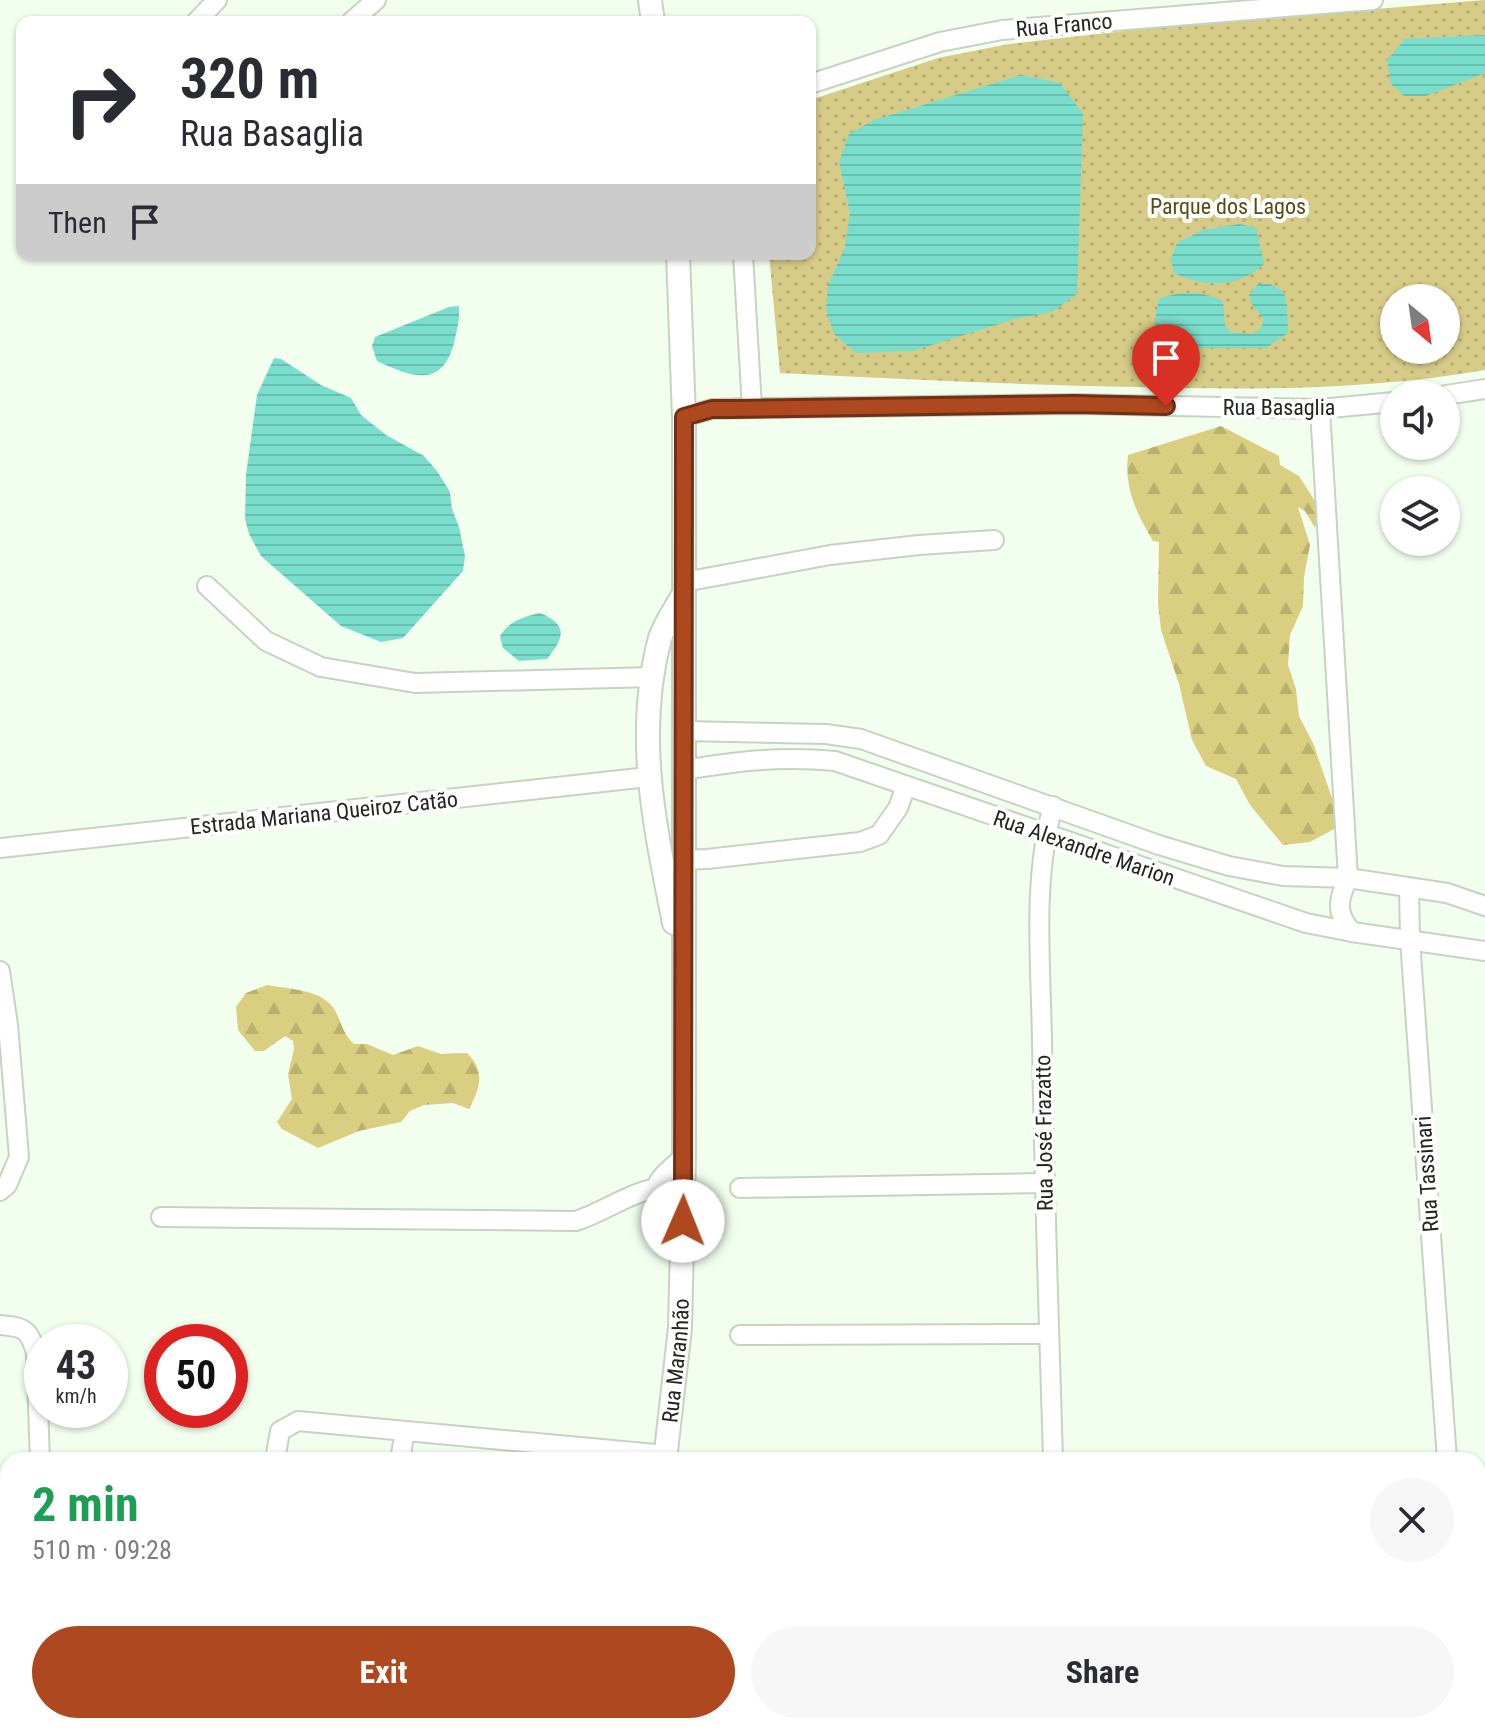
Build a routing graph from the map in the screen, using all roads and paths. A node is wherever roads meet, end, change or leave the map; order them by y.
1 (217, 0) edge
2 (376, 0) edge
3 (1373, 0) edge
4 (1156, 9) edge
5 (202, 16) edge
6 (358, 16) edge
7 (816, 82) edge
8 (678, 260) edge
9 (743, 260) edge
10 (1485, 389) edge
11 (1460, 393) edge
12 (1380, 403) edge
13 (752, 408) junction
14 (1320, 409) junction
15 (684, 417) junction
16 (994, 540) dead end
17 (207, 586) dead end
18 (684, 588) junction
19 (654, 677) junction
20 (685, 731) junction
21 (648, 738) junction
22 (684, 770) junction
23 (648, 777) junction
24 (906, 786) junction
25 (1053, 806) junction
26 (1045, 835) junction
27 (0, 848) edge
28 (684, 860) junction
29 (1348, 878) junction
30 (1409, 887) junction
31 (1485, 906) edge
32 (1352, 932) junction
33 (1410, 940) junction
34 (1485, 951) edge
35 (0, 971) edge
36 (684, 971) junction
37 (4, 1026) edge
38 (684, 1157) junction
39 (1044, 1183) junction
40 (656, 1188) junction
41 (740, 1188) dead end
42 (0, 1191) edge
43 (161, 1217) dead end
44 (683, 1221) junction
45 (0, 1325) edge
46 (1049, 1334) junction
47 (740, 1335) dead end
48 (405, 1431) junction
49 (40, 1452) edge
50 (276, 1452) edge
51 (401, 1452) edge
52 (616, 1452) edge
53 (667, 1452) edge
54 (1053, 1452) edge
55 (1446, 1452) edge

1 - 5 street
2 - 6 street
3 - 4 street, Rua Franco
4 - 7 street, Rua Franco
8 - 15 main road, Rua Maranhão
9 - 13 street
10 - 11 street
12 - 14 street, Rua Basaglia
13 - 14 street, Rua Basaglia
13 - 15 street, Rua Basaglia
14 - 29 street
15 - 18 main road, Rua Maranhão
16 - 18 street
17 - 19 street
18 - 19 main road
18 - 20 main road, Rua Maranhão
19 - 21 main road
20 - 21 main road
20 - 22 main road, Rua Maranhão
20 - 25 street, Rua Alexandre Marion
21 - 23 main road
22 - 23 main road
22 - 24 street, Rua Alexandre Marion
22 - 28 main road, Rua Maranhão
23 - 27 street, Estrada Mariana Queiroz Catão
23 - 36 main road
24 - 26 street, Rua Alexandre Marion
24 - 28 street
25 - 26 street, Rua José Frazatto
25 - 29 street, Rua Alexandre Marion
26 - 32 street, Rua Alexandre Marion
26 - 39 street, Rua José Frazatto
28 - 36 main road, Rua Maranhão
29 - 30 street, Rua Alexandre Marion
29 - 32 street
30 - 31 street, Rua Alexandre Marion
30 - 33 street, Rua Tassinari
32 - 33 street, Rua Alexandre Marion
33 - 34 street, Rua Alexandre Marion
33 - 55 street, Rua Tassinari
35 - 37 street
36 - 38 main road, Rua Maranhão
37 - 42 street
38 - 40 street
38 - 44 main road, Rua Maranhão
39 - 41 street
39 - 46 street, Rua José Frazatto
40 - 43 street
40 - 44 street
44 - 53 main road, Rua Maranhão
45 - 49 street
46 - 47 street
46 - 54 street, Rua José Frazatto
48 - 50 street
48 - 51 street
48 - 52 street

